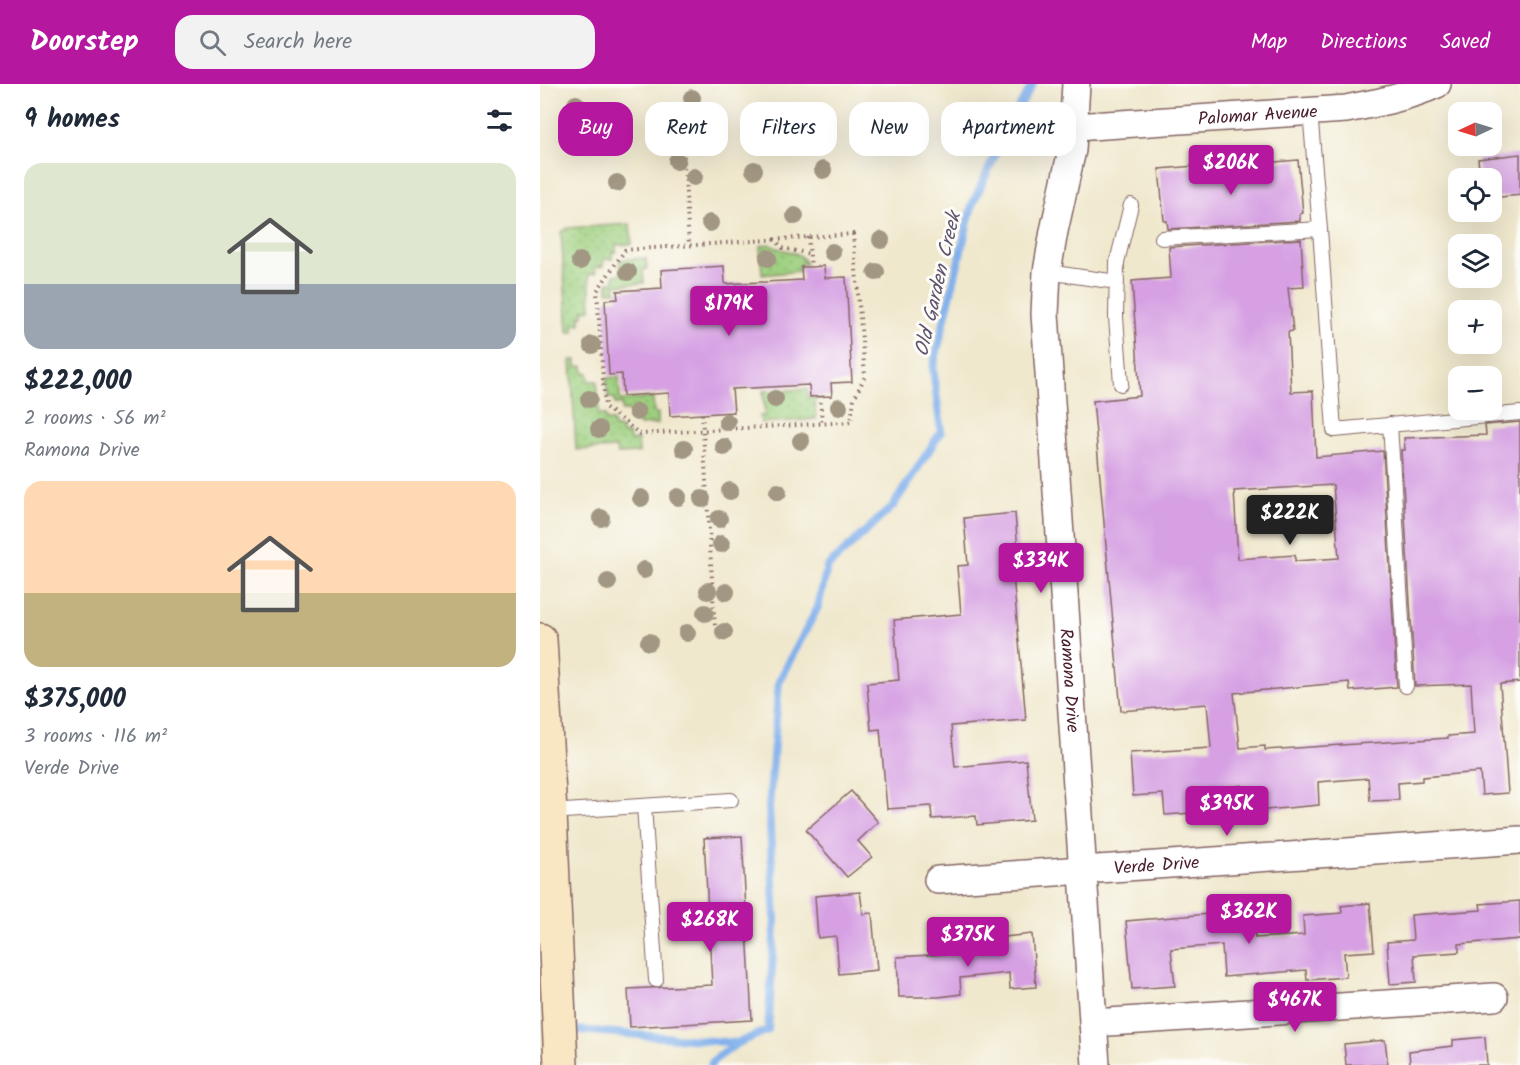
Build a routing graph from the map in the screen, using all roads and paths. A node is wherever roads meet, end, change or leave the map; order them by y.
1 (1076, 84) edge
2 (1437, 84) edge
3 (1076, 102) edge
4 (1310, 111) junction
5 (1076, 127) edge
6 (684, 156) edge
7 (1071, 156) edge
8 (1131, 205) dead end
9 (1320, 229) junction
10 (808, 237) junction
11 (1162, 238) dead end
12 (774, 239) junction
13 (689, 245) junction
14 (810, 254) junction
15 (811, 267) dead end
16 (1047, 272) junction
17 (1117, 282) junction
18 (1121, 384) dead end
19 (820, 396) dead end
20 (1520, 413) edge
21 (702, 414) dead end
22 (822, 424) junction
23 (1390, 424) junction
24 (703, 431) junction
25 (715, 629) dead end
26 (540, 640) edge
27 (1406, 686) dead end
28 (731, 801) dead end
29 (644, 806) junction
30 (550, 812) junction
31 (1520, 840) edge
32 (1082, 870) junction
33 (938, 880) dead end
34 (656, 980) dead end
35 (1494, 997) dead end
36 (1093, 1023) junction
37 (561, 1065) edge
38 (1096, 1065) edge

1 - 3 street, Ramona Drive
2 - 4 street, Palomar Avenue
4 - 5 street, Palomar Avenue
4 - 9 lane
6 - 13 path
7 - 16 street, Ramona Drive
8 - 17 lane
9 - 11 lane
9 - 23 lane
10 - 12 path
10 - 14 path
10 - 22 path
12 - 13 path
12 - 14 path
13 - 24 path
14 - 15 path
16 - 17 lane
16 - 32 street, Ramona Drive
17 - 18 lane
19 - 22 path
20 - 23 lane
21 - 24 path
22 - 24 path
23 - 27 lane
24 - 25 path
26 - 30 street
28 - 29 lane
29 - 30 lane
29 - 34 lane
30 - 37 street
31 - 32 street, Verde Drive
32 - 33 street, Verde Drive
32 - 36 street, Ramona Drive
35 - 36 street
36 - 38 street, Ramona Drive

